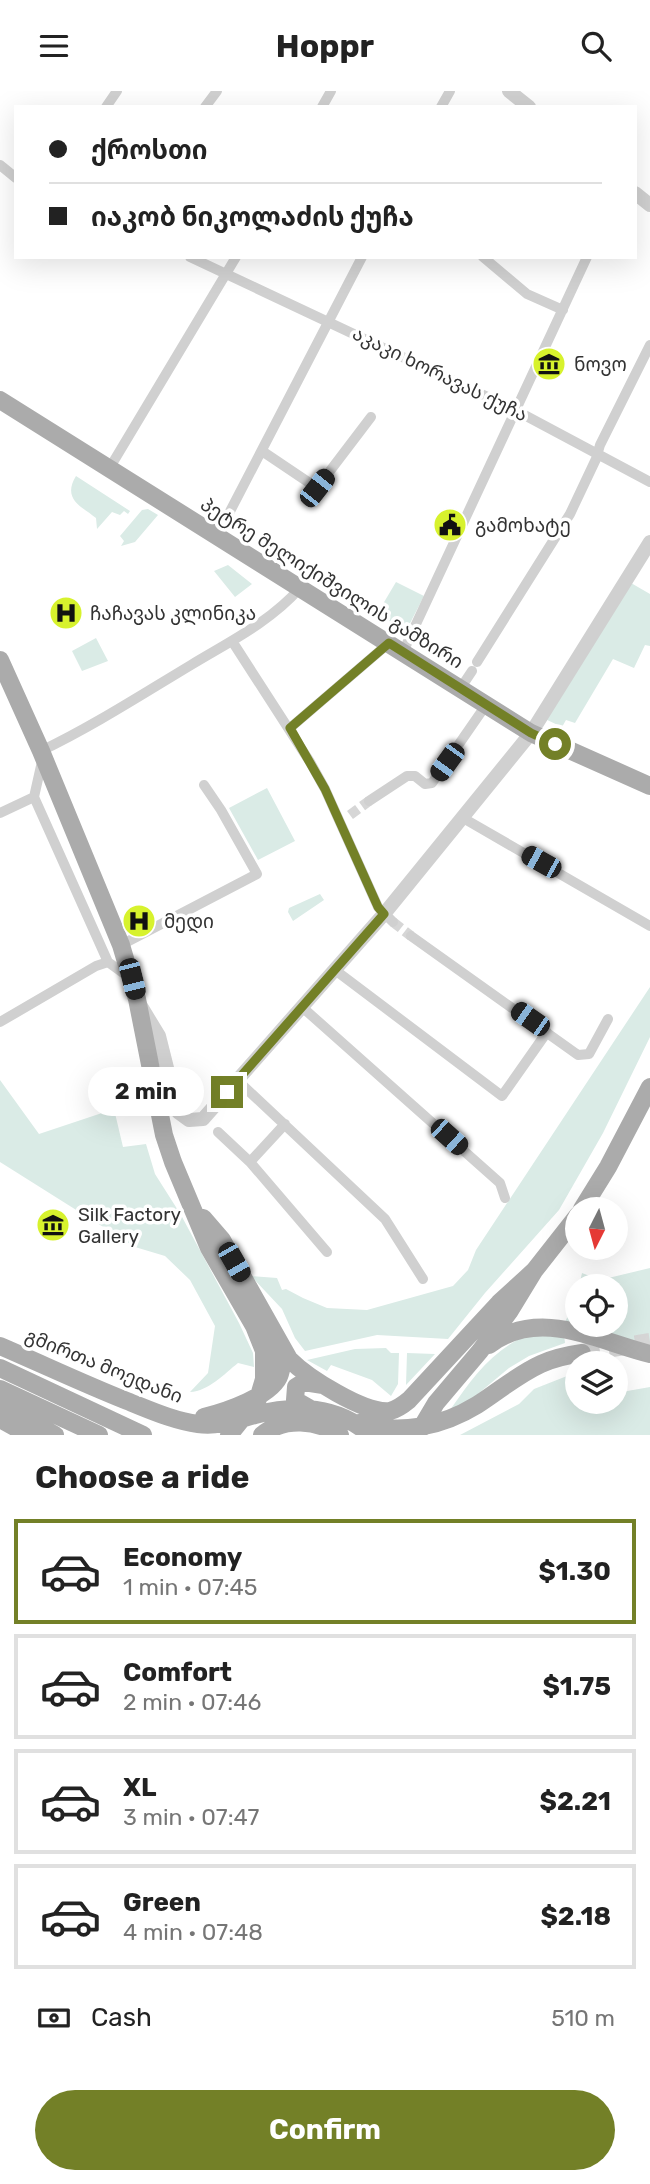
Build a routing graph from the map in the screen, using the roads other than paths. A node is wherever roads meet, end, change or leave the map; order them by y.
1 (509, 91) edge
2 (526, 105) edge
3 (194, 259) edge
4 (235, 259) edge
5 (361, 259) edge
6 (485, 259) edge
7 (586, 259) edge
8 (226, 274) junction
9 (563, 310) junction
10 (328, 320) junction
11 (650, 345) edge
12 (0, 400) edge
13 (515, 410) junction
14 (371, 417) dead end
15 (262, 451) junction
16 (598, 454) junction
17 (109, 469) junction
18 (650, 482) edge
19 (219, 537) junction
20 (650, 543) edge
21 (300, 588) junction
22 (232, 641) junction
23 (396, 647) junction
24 (0, 660) edge
25 (460, 688) junction
26 (486, 705) junction
27 (290, 728) junction
28 (531, 733) junction
29 (42, 754) junction
30 (204, 785) dead end
31 (650, 786) edge
32 (34, 797) junction
33 (369, 801) tunnel mouth
34 (0, 813) edge
35 (350, 815) tunnel mouth
36 (463, 818) junction
37 (340, 823) junction
38 (388, 918) junction
39 (650, 926) edge
40 (411, 936) tunnel mouth
41 (121, 945) junction
42 (108, 962) junction
43 (335, 970) junction
44 (132, 979) junction
45 (302, 1007) junction
46 (608, 1019) dead end
47 (0, 1022) edge
48 (547, 1032) junction
49 (152, 1036) junction
50 (237, 1080) junction
51 (650, 1087) edge
52 (285, 1124) junction
53 (218, 1132) dead end
54 (250, 1162) junction
55 (589, 1197) edge
56 (505, 1198) dead end
57 (192, 1205) junction
58 (565, 1232) edge
59 (327, 1252) dead end
60 (534, 1272) junction
61 (424, 1279) dead end
62 (275, 1336) junction
63 (0, 1346) edge
64 (650, 1354) edge
65 (477, 1355) junction
66 (565, 1358) tunnel mouth
67 (0, 1368) edge
68 (326, 1385) junction
69 (0, 1389) edge
70 (419, 1389) junction
71 (436, 1403) junction
72 (0, 1404) edge
73 (309, 1409) junction
74 (175, 1419) junction
75 (3, 1420) edge
76 (441, 1422) junction
77 (351, 1424) edge
78 (196, 1429) edge
79 (235, 1430) edge
80 (29, 1435) edge
81 (55, 1435) edge
82 (99, 1435) edge
83 (143, 1435) edge
84 (218, 1435) edge
85 (262, 1435) edge
86 (340, 1435) edge
87 (370, 1435) edge
88 (408, 1435) edge
89 (417, 1435) edge

1 - 2 street
3 - 8 street, აკაკი ხორავას ქუჩა
4 - 8 street
5 - 10 street
6 - 9 street
7 - 9 street
8 - 10 street, აკაკი ხორავას ქუჩა
8 - 17 street
9 - 13 street
10 - 13 street, აკაკი ხორავას ქუჩა
10 - 15 street
11 - 16 street
12 - 17 main road, პეტრე მელიქიშვილის გამზირი
13 - 16 street, აკაკი ხორავას ქუჩა
13 - 23 street
14 - 15 street
15 - 19 street
16 - 18 street, აკაკი ხორავას ქუჩა
16 - 25 street
17 - 19 main road, პეტრე მელიქიშვილის გამზირი
19 - 21 main road, პეტრე მელიქიშვილის გამზირი
20 - 28 street
21 - 22 street
21 - 23 main road, პეტრე მელიქიშვილის გამზირი
22 - 27 street
22 - 29 street
23 - 25 main road, პეტრე მელიქიშვილის გამზირი
23 - 27 street
24 - 29 main road, გმირთა მოედანი
25 - 26 main road, პეტრე მელიქიშვილის გამზირი
26 - 28 main road, პეტრე მელიქიშვილის გამზირი
26 - 33 street
27 - 37 street
28 - 31 main road, პეტრე მელიქიშვილის გამზირი
28 - 36 street
29 - 32 street
29 - 41 main road, გმირთა მოედანი
30 - 41 street
32 - 34 street
32 - 42 street
35 - 37 street
36 - 38 street
36 - 39 street
37 - 38 street
38 - 43 street
40 - 48 street
41 - 44 main road, გმირთა მოედანი
42 - 44 street
42 - 47 street
43 - 45 street
43 - 48 street
44 - 49 main road, გმირთა მოედანი
45 - 50 street
45 - 56 street
46 - 48 street
49 - 50 street
49 - 57 main road, გმირთა მოედანი
50 - 52 street
51 - 55 main road
52 - 54 street
52 - 61 street
53 - 54 street
54 - 59 street
57 - 62 main road
57 - 79 main road, გმირთა მოედანი
58 - 60 main road
60 - 65 main road
60 - 70 main road
62 - 68 main road
62 - 74 main road
63 - 74 main road, გმირთა მოედანი
64 - 65 main road
65 - 71 main road
66 - 76 main road, გმირთა მოედანი
67 - 83 main road
68 - 70 main road
68 - 73 main road
69 - 82 main road
70 - 76 main road
71 - 88 main road
71 - 89 main road
72 - 81 main road
73 - 77 main road, გმირთა მოედანი
73 - 79 main road, გმირთა მოედანი
74 - 78 main road, გმირთა მოედანი
75 - 80 main road
76 - 77 main road, გმირთა მოედანი
77 - 87 main road
78 - 79 main road, გმირთა მოედანი
79 - 84 main road, გმირთა მოედანი
85 - 86 main road

